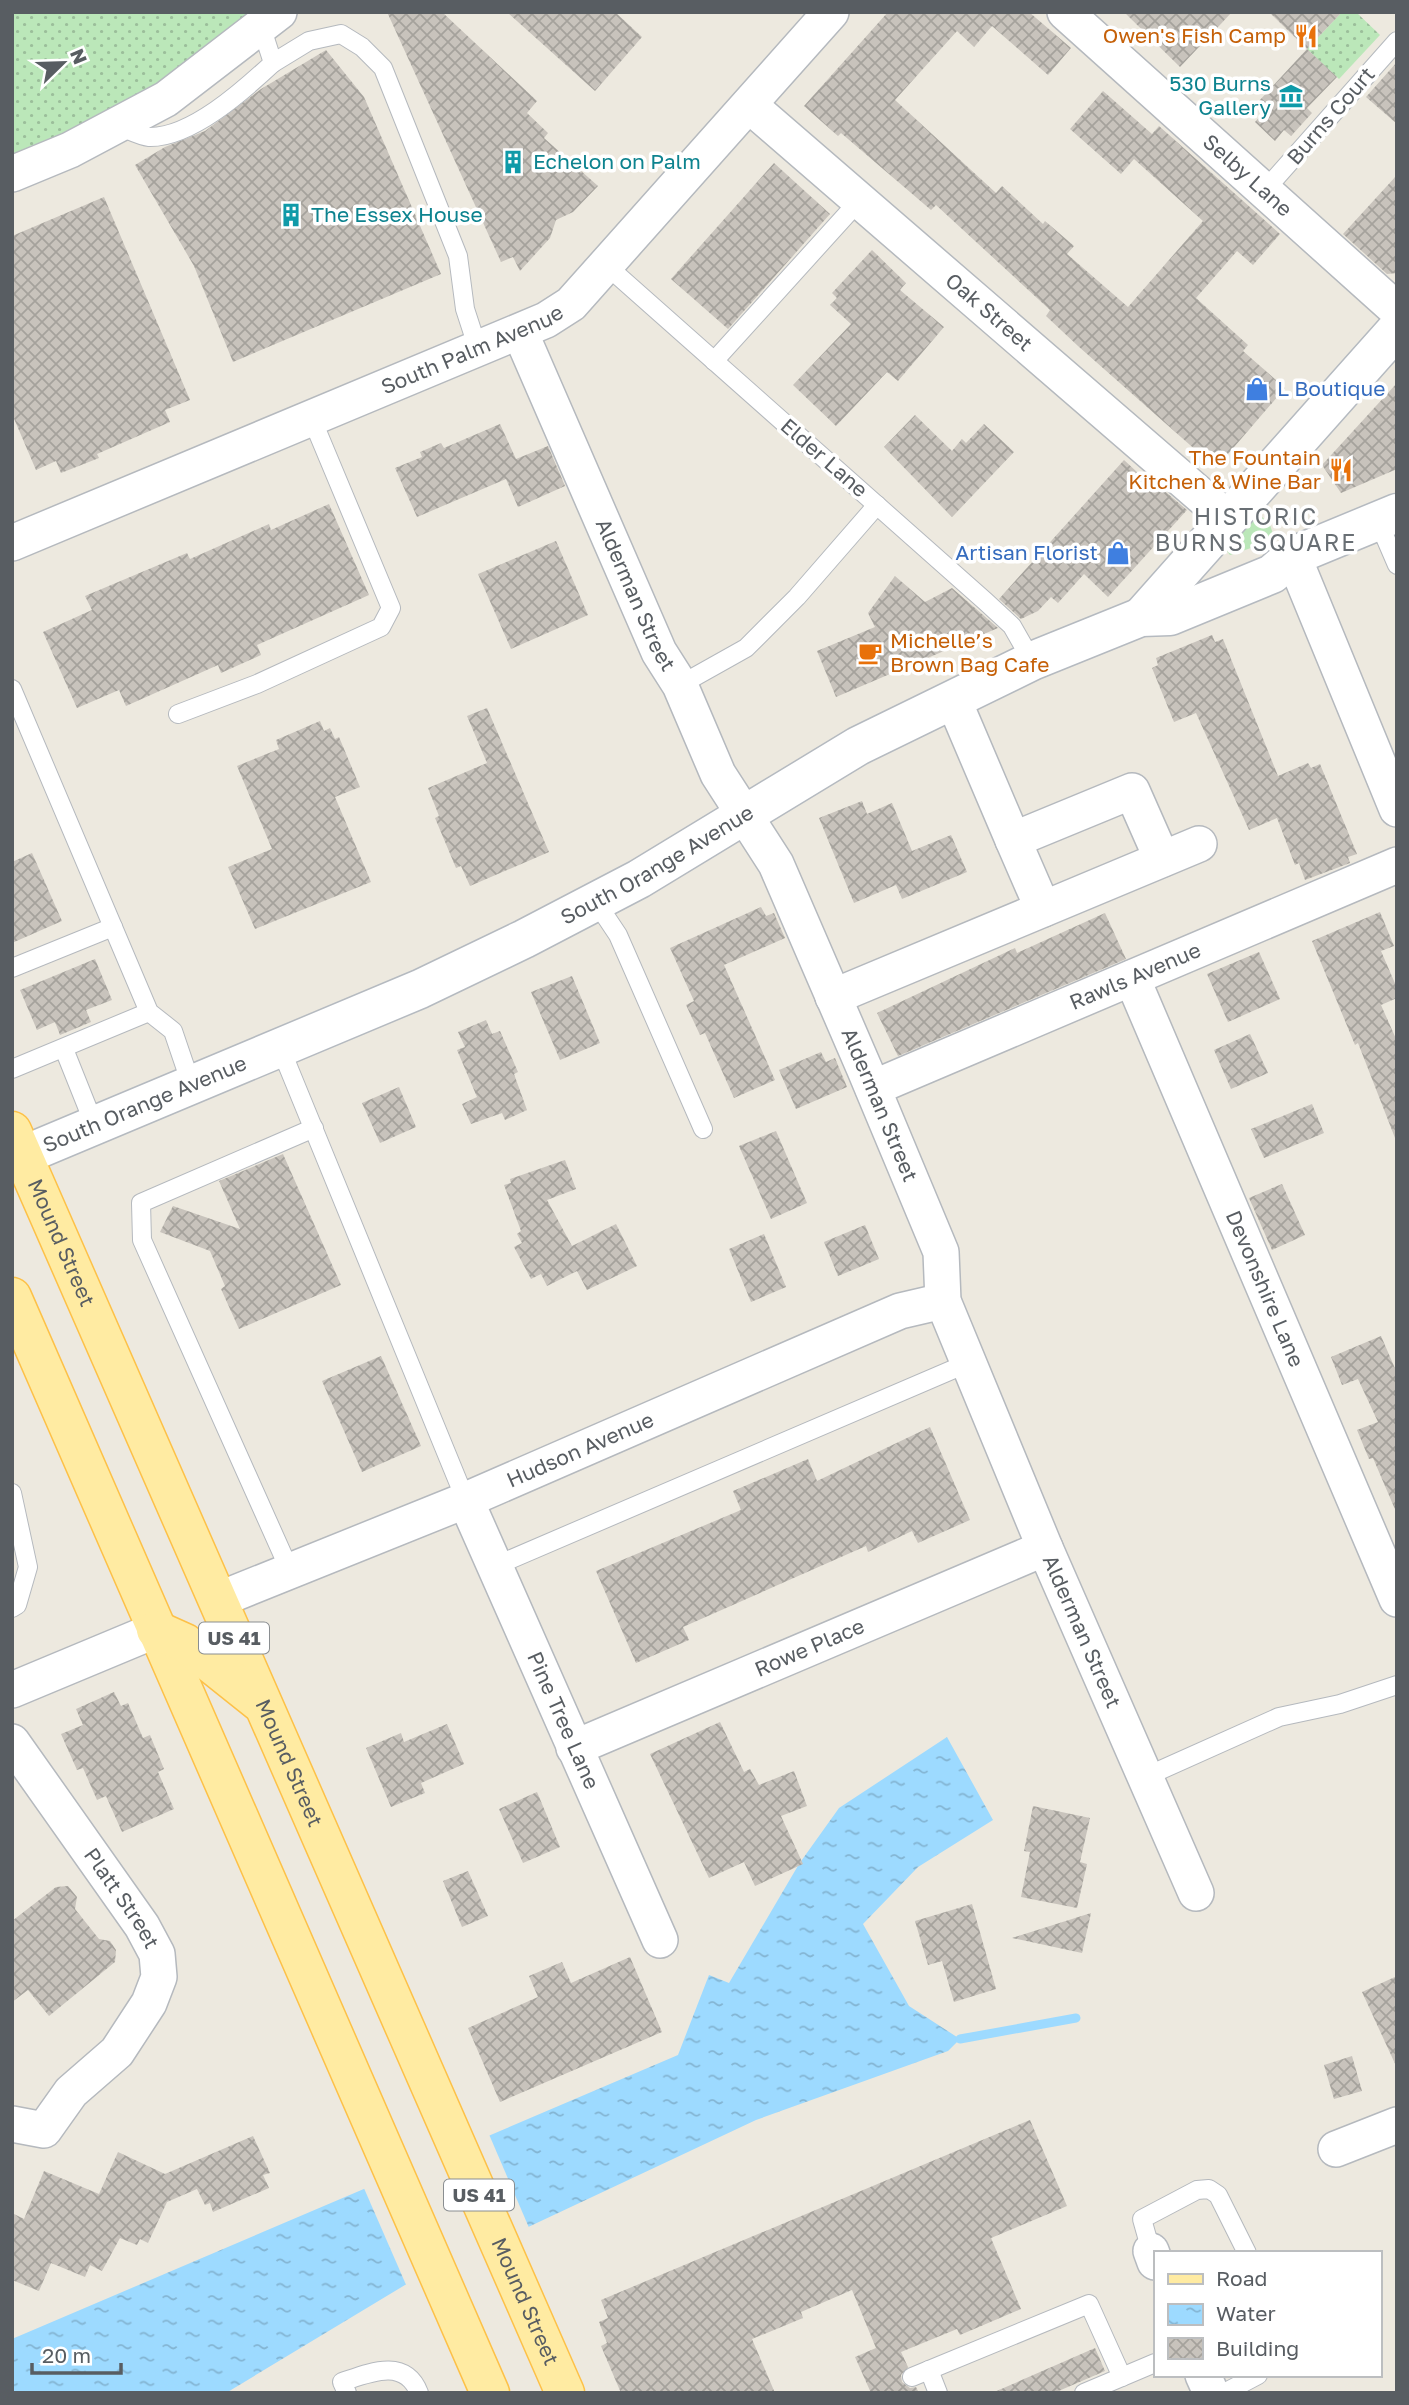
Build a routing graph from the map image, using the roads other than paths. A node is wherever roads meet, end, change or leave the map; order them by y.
1 (831, 12) edge
2 (1065, 12) edge
3 (270, 19) edge
4 (1397, 41) edge
5 (273, 63) junction
6 (749, 105) junction
7 (118, 126) junction
8 (12, 174) edge
9 (1264, 191) junction
10 (858, 202) junction
11 (606, 265) junction
12 (1397, 310) edge
13 (1397, 329) edge
14 (520, 332) junction
15 (478, 349) junction
16 (714, 361) junction
17 (312, 419) junction
18 (877, 505) junction
19 (1387, 517) edge
20 (1228, 519) junction
21 (12, 543) edge
22 (1293, 556) junction
23 (1397, 565) edge
24 (1148, 609) junction
25 (1032, 661) junction
26 (680, 685) junction
27 (12, 689) edge
28 (953, 699) junction
29 (178, 714) dead end
30 (1394, 792) edge
31 (745, 814) junction
32 (1013, 840) junction
33 (1199, 844) dead end
34 (1162, 859) junction
35 (1397, 865) edge
36 (596, 902) junction
37 (1042, 909) junction
38 (113, 928) junction
39 (12, 968) edge
40 (1132, 978) junction
41 (833, 997) junction
42 (149, 1012) junction
43 (280, 1047) junction
44 (64, 1049) junction
45 (12, 1069) edge
46 (191, 1084) junction
47 (873, 1088) junction
48 (94, 1124) junction
49 (314, 1128) junction
50 (703, 1129) dead end
51 (16, 1149) edge
52 (12, 1297) edge
53 (943, 1301) junction
54 (968, 1363) junction
55 (12, 1493) edge
56 (466, 1501) junction
57 (1045, 1548) junction
58 (495, 1566) junction
59 (290, 1571) junction
60 (1397, 1599) edge
61 (218, 1600) junction
62 (12, 1608) edge
63 (156, 1630) junction
64 (1397, 1685) edge
65 (12, 1690) edge
66 (264, 1705) junction
67 (12, 1742) edge
68 (574, 1748) junction
69 (1145, 1777) junction
70 (1196, 1893) dead end
71 (660, 1940) dead end
72 (12, 2124) edge
73 (1397, 2124) edge
74 (1336, 2149) dead end
75 (1246, 2251) edge
76 (1153, 2256) edge
77 (1154, 2363) edge
78 (1122, 2376) junction
79 (1204, 2377) edge
80 (1254, 2377) edge
81 (347, 2393) edge
82 (419, 2393) edge
83 (490, 2393) edge
84 (565, 2393) edge
85 (938, 2393) edge
86 (1084, 2393) edge
87 (1211, 2393) edge
88 (1224, 2393) edge

1 - 6 street, South Palm Avenue
2 - 9 street, Selby Lane
3 - 5 lane
3 - 7 street
4 - 9 lane, Burns Court
5 - 7 lane
5 - 15 lane
6 - 10 street, Oak Street
6 - 11 street, South Palm Avenue
7 - 8 street
9 - 12 street, Selby Lane
10 - 16 lane
10 - 20 street, Oak Street
11 - 14 street, South Palm Avenue
11 - 16 lane, Elder Lane
13 - 20 street
14 - 15 street, South Palm Avenue
14 - 26 street, Alderman Street
15 - 17 street, South Palm Avenue
16 - 18 lane, Elder Lane
17 - 21 street, South Palm Avenue
17 - 29 lane
18 - 25 lane, Elder Lane
18 - 26 lane
19 - 22 street, South Orange Avenue
19 - 23 lane
20 - 24 street
22 - 24 street, South Orange Avenue
22 - 30 street
24 - 25 street, South Orange Avenue
25 - 28 street, South Orange Avenue
26 - 31 street, Alderman Street
27 - 38 lane
28 - 31 street, South Orange Avenue
28 - 32 street
31 - 36 street, South Orange Avenue
31 - 41 street, Alderman Street
32 - 34 street
32 - 37 street
33 - 34 street
34 - 37 street
35 - 40 street, Rawls Avenue
36 - 43 street, South Orange Avenue
36 - 50 lane
37 - 41 street
38 - 39 lane
38 - 42 lane
40 - 47 street, Rawls Avenue
40 - 60 street, Devonshire Lane
41 - 47 street, Alderman Street
42 - 44 lane
42 - 46 lane
43 - 46 street, South Orange Avenue
43 - 49 lane
44 - 45 lane
44 - 48 lane
46 - 48 street, South Orange Avenue
47 - 53 street, Alderman Street
48 - 51 street, South Orange Avenue
49 - 56 lane
49 - 59 lane
51 - 61 main road, Mound Street / US 41
52 - 63 main road, US 41
53 - 54 street, Alderman Street
53 - 56 street, Hudson Avenue
54 - 57 street, Alderman Street
54 - 58 lane
55 - 62 lane
56 - 58 street, Pine Tree Lane
56 - 59 street, Hudson Avenue
57 - 68 street, Rowe Place
57 - 69 street, Alderman Street
58 - 68 street, Pine Tree Lane
59 - 61 street, Hudson Avenue
61 - 66 main road, Mound Street / US 41
63 - 65 street
63 - 66 main road
63 - 83 main road, US 41
64 - 69 lane
66 - 84 main road, Mound Street / US 41
67 - 72 street, Platt Street
68 - 71 street, Pine Tree Lane
69 - 70 street, Alderman Street
73 - 74 street
75 - 76 lane
77 - 78 lane
78 - 85 lane
78 - 86 lane
79 - 87 street
80 - 88 lane
81 - 82 lane

